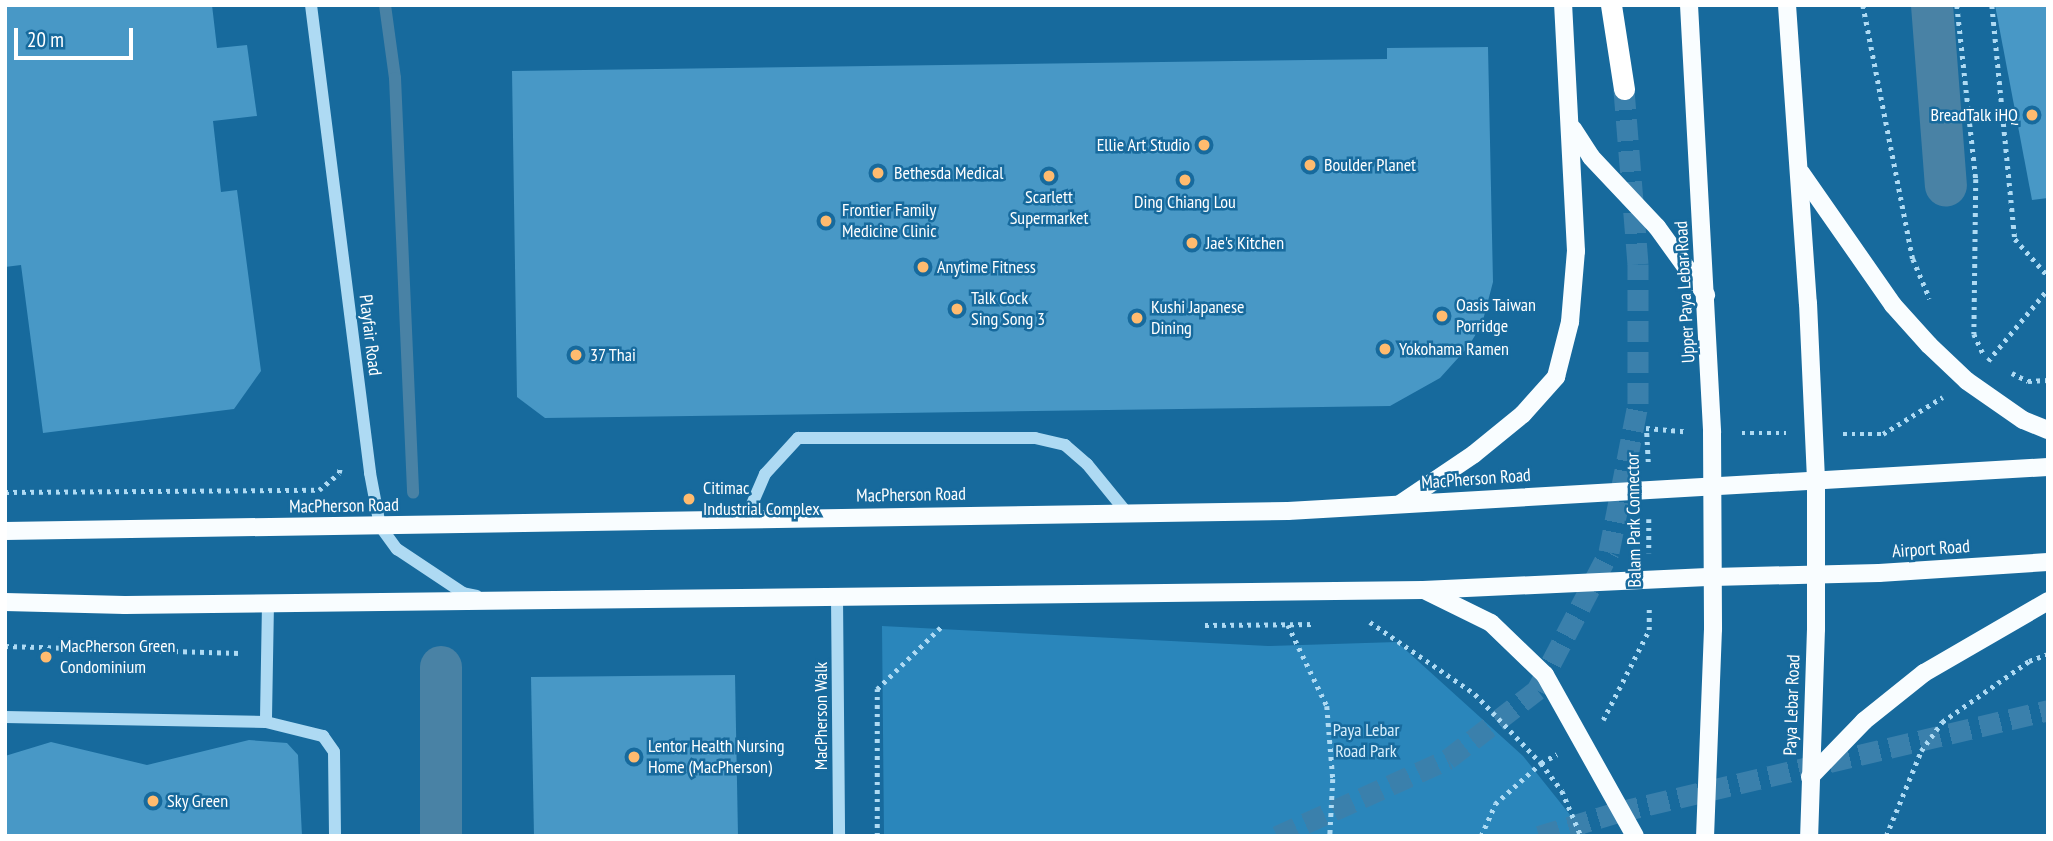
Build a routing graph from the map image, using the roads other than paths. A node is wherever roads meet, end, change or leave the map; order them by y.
1 (311, 5) edge
2 (1563, 5) edge
3 (1611, 5) edge
4 (1689, 5) edge
5 (1787, 5) edge
6 (1624, 89) tunnel mouth
7 (1571, 126) junction
8 (1799, 170) junction
9 (1706, 295) junction
10 (2048, 430) edge
11 (2048, 467) edge
12 (1816, 481) junction
13 (1713, 485) junction
14 (1397, 506) junction
15 (1127, 513) junction
16 (747, 518) junction
17 (380, 526) junction
18 (5, 531) edge
19 (2048, 562) edge
20 (1816, 575) junction
21 (1713, 576) junction
22 (1423, 590) junction
23 (837, 597) junction
24 (498, 601) junction
25 (2048, 601) edge
26 (5, 603) edge
27 (268, 603) junction
28 (5, 717) edge
29 (266, 722) junction
30 (1810, 777) junction
31 (335, 836) edge
32 (839, 836) edge
33 (1635, 836) edge
34 (1704, 836) edge
35 (1808, 836) edge

1 - 17 street, Playfair Road
2 - 7 main road
3 - 6 highway
4 - 9 main road, Upper Paya Lebar Road
5 - 8 main road
7 - 9 main road
7 - 14 main road
8 - 10 main road
8 - 12 main road
9 - 13 main road, Upper Paya Lebar Road
11 - 12 main road
12 - 13 main road, MacPherson Road
12 - 20 main road
13 - 14 main road, MacPherson Road
13 - 21 main road, Upper Paya Lebar Road
14 - 15 main road, MacPherson Road
15 - 16 main road, MacPherson Road
15 - 16 street
16 - 17 main road, MacPherson Road
17 - 18 main road, MacPherson Road
17 - 24 street, Playfair Road
19 - 20 main road, Airport Road
20 - 21 main road
20 - 30 main road, Paya Lebar Road
21 - 22 main road
21 - 34 main road
22 - 23 main road
22 - 33 main road
23 - 24 main road
23 - 32 street, MacPherson Walk
24 - 27 main road
25 - 30 main road
26 - 27 main road
27 - 29 street
28 - 29 street
29 - 31 street
30 - 35 main road, Paya Lebar Road

